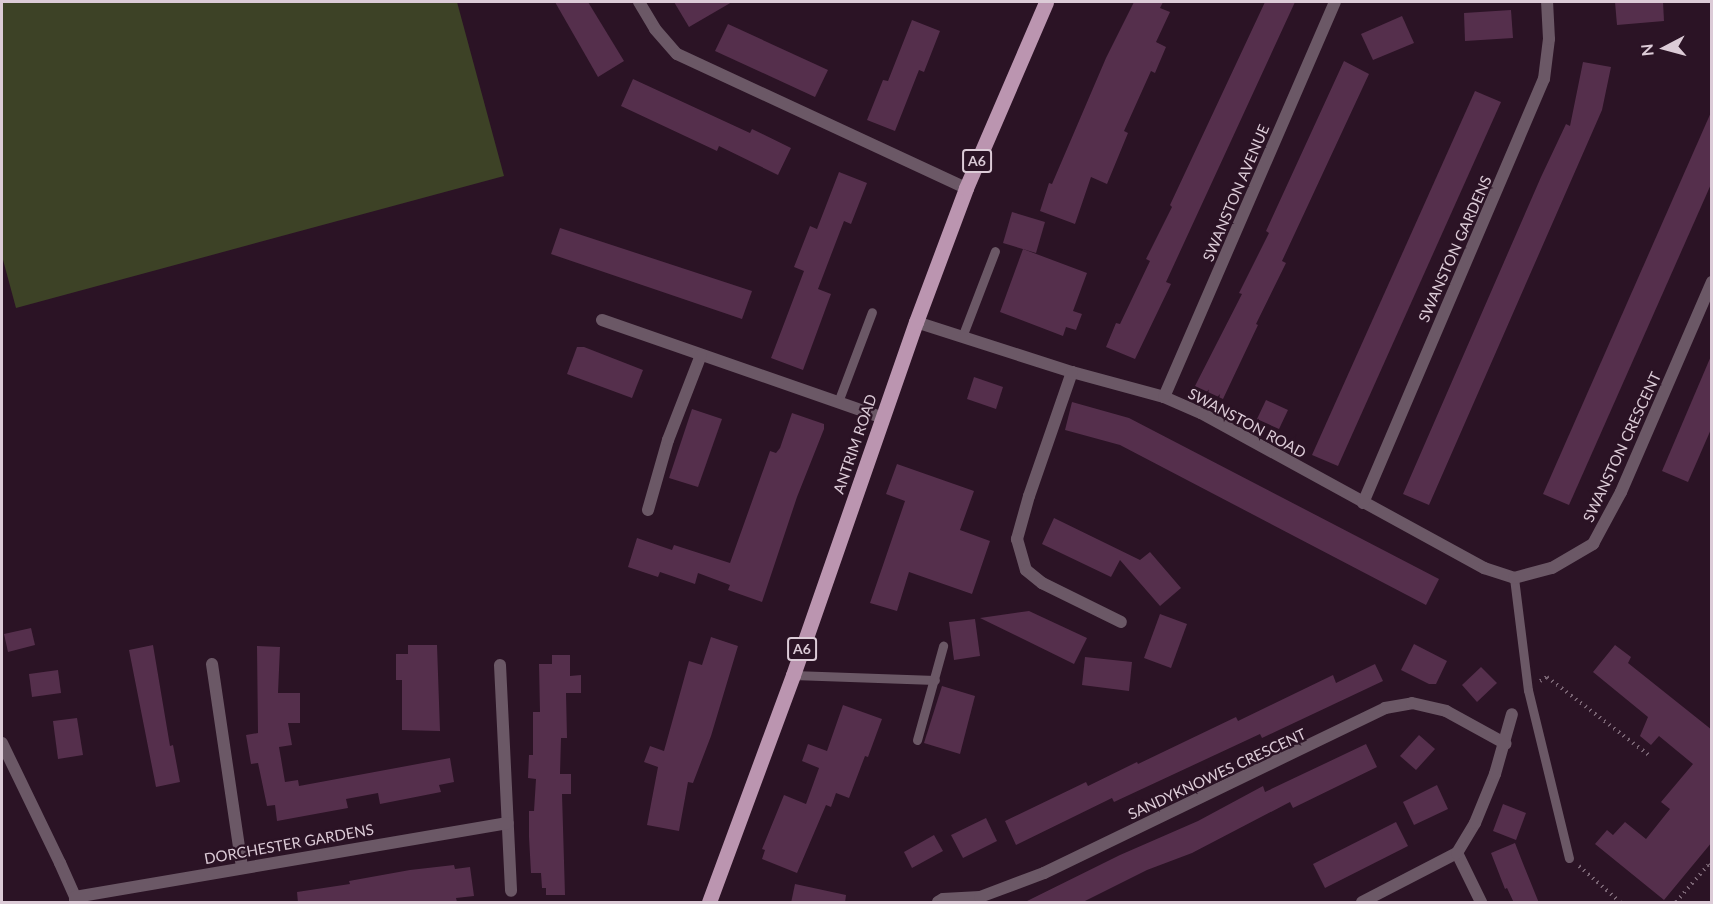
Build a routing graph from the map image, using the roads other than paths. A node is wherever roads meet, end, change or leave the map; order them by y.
1 (639, 2) edge
2 (1046, 2) edge
3 (1335, 2) edge
4 (1547, 2) edge
5 (966, 188) junction
6 (995, 251) dead end
7 (1712, 282) edge
8 (872, 312) dead end
9 (602, 320) dead end
10 (916, 322) junction
11 (962, 337) junction
12 (701, 355) junction
13 (1072, 372) junction
14 (1164, 397) junction
15 (838, 402) junction
16 (883, 418) junction
17 (1363, 503) junction
18 (648, 510) dead end
19 (1514, 578) junction
20 (1121, 622) dead end
21 (943, 646) dead end
22 (213, 664) dead end
23 (500, 665) dead end
24 (792, 675) junction
25 (935, 680) junction
26 (1512, 714) dead end
27 (917, 740) dead end
28 (2, 743) edge
29 (1506, 744) junction
30 (508, 823) junction
31 (1457, 853) junction
32 (1569, 858) road end
33 (243, 867) junction
34 (511, 891) dead end
35 (75, 900) edge
36 (709, 903) edge
37 (938, 903) edge
38 (1362, 903) edge
39 (1481, 903) edge

1 - 5 street
2 - 5 main road, ANTRIM ROAD / A6
3 - 14 street, SWANSTON AVENUE
4 - 17 street, SWANSTON GARDENS
5 - 10 main road, ANTRIM ROAD / A6
6 - 11 lane
7 - 19 street, SWANSTON CRESCENT
8 - 15 lane
9 - 12 street
10 - 11 street, SWANSTON ROAD
10 - 16 main road, ANTRIM ROAD / A6
11 - 13 street, SWANSTON ROAD
12 - 15 street
12 - 18 street
13 - 14 street, SWANSTON ROAD
13 - 20 street
14 - 17 street, SWANSTON ROAD
15 - 16 street
16 - 24 main road, ANTRIM ROAD / A6
17 - 19 street, SWANSTON ROAD
19 - 32 lane
21 - 25 lane
22 - 33 street
23 - 30 street
24 - 25 lane
24 - 36 main road, ANTRIM ROAD / A6
25 - 27 lane
26 - 29 street
28 - 35 street
29 - 31 street
29 - 37 street, SANDYKNOWES CRESCENT
30 - 33 street, DORCHESTER GARDENS
30 - 34 street
31 - 38 street
31 - 39 street
33 - 35 street, DORCHESTER GARDENS

